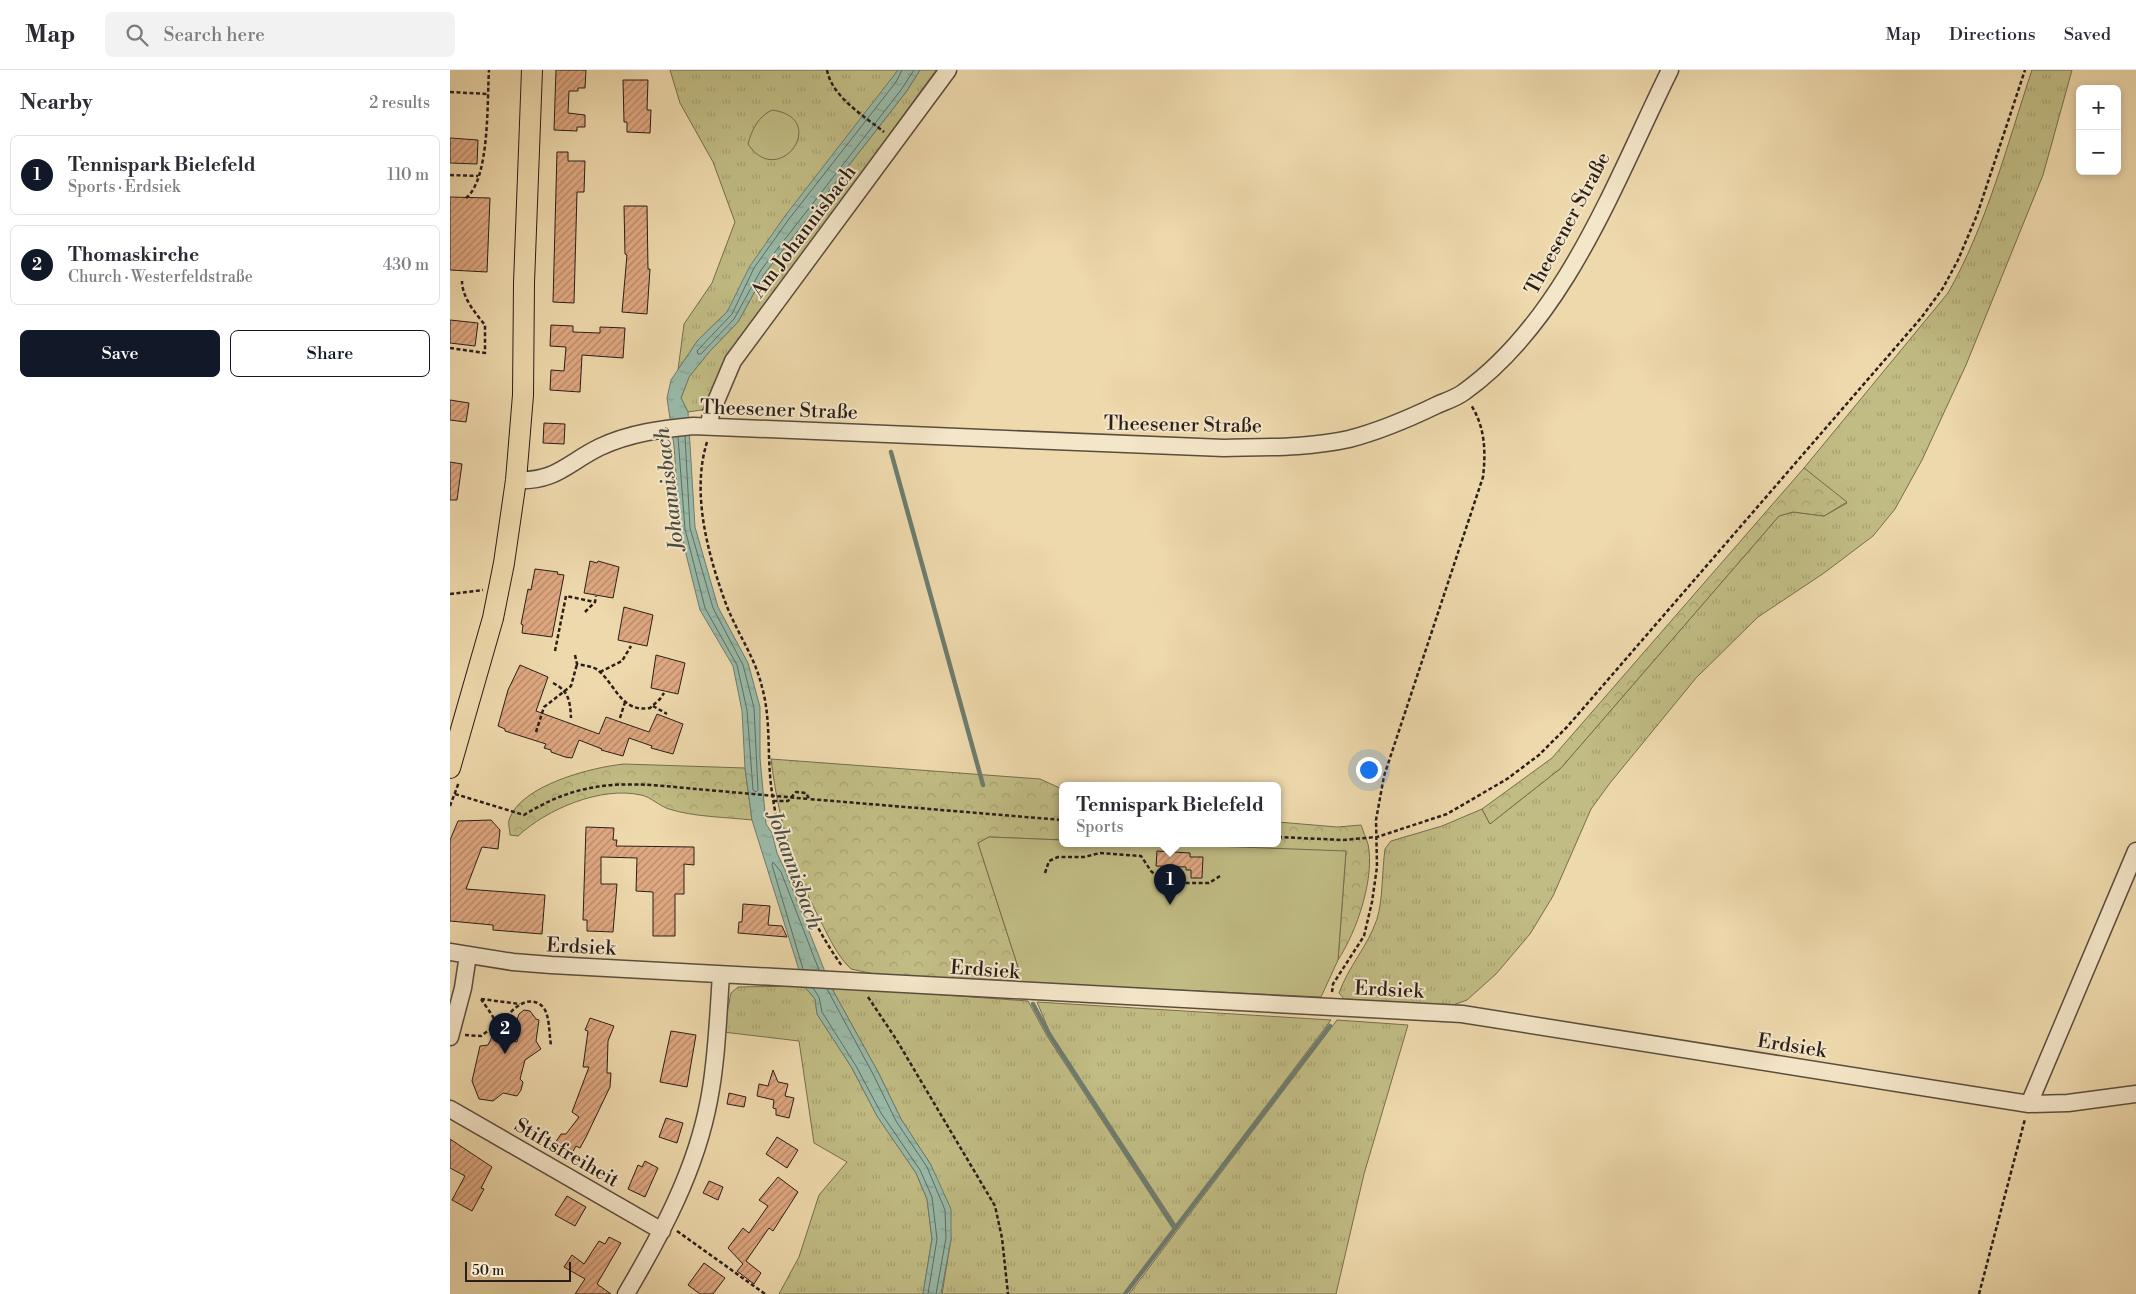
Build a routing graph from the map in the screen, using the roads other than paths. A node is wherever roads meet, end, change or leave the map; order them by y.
1 (532, 70) edge
2 (948, 70) edge
3 (1670, 70) edge
4 (709, 426) junction
5 (516, 480) junction
6 (455, 731) edge
7 (450, 768) edge
8 (2136, 851) edge
9 (450, 952) edge
10 (468, 955) junction
11 (721, 975) junction
12 (451, 1034) edge
13 (2136, 1094) edge
14 (2029, 1104) junction
15 (450, 1109) edge
16 (664, 1227) junction
17 (626, 1294) edge

1 - 5 main road
2 - 4 street, Am Johannisbach
3 - 4 street, Theesener Straße
4 - 5 street, Theesener Straße
5 - 6 main road
6 - 7 main road
8 - 14 street
9 - 10 street, Erdsiek
10 - 11 street, Erdsiek
10 - 12 street
11 - 14 street, Erdsiek
11 - 16 street
13 - 14 street, Erdsiek
15 - 16 street, Stiftsfreiheit
16 - 17 street

